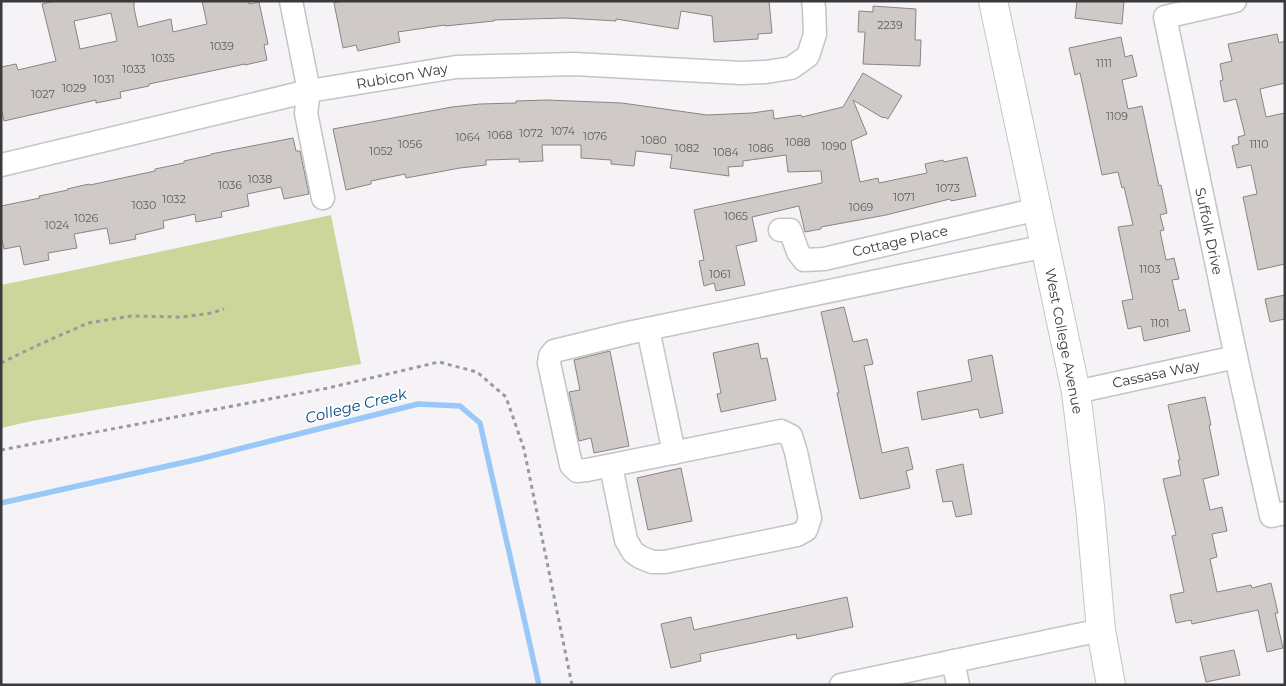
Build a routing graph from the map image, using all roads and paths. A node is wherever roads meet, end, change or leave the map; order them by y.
1 (291, 1) edge
2 (813, 1) edge
3 (993, 1) edge
4 (1235, 1) edge
5 (309, 91) junction
6 (1, 165) edge
7 (324, 198) dead end
8 (1038, 209) junction
9 (780, 230) dead end
10 (1046, 246) junction
11 (224, 310) dead end
12 (648, 329) junction
13 (1236, 356) junction
14 (1, 364) edge
15 (1076, 392) junction
16 (1, 450) edge
17 (674, 453) junction
18 (611, 466) junction
19 (1278, 515) edge
20 (1101, 630) junction
21 (953, 661) junction
22 (572, 685) edge
23 (841, 685) edge
24 (958, 685) edge
25 (1111, 685) edge

1 - 5 street
2 - 5 street, Rubicon Way
3 - 8 main road, West College Avenue
4 - 13 street, Suffolk Drive
5 - 6 street, Rubicon Way
5 - 7 street
8 - 9 street, Cottage Place
8 - 10 main road, West College Avenue
10 - 12 street
10 - 15 main road, West College Avenue
11 - 14 path
12 - 17 street
12 - 18 street
13 - 15 street, Cassasa Way
13 - 19 street, Suffolk Drive
15 - 20 main road, West College Avenue
16 - 22 path
17 - 18 street
17 - 18 street
20 - 21 street
20 - 25 main road, West College Avenue
21 - 23 street
21 - 24 street

